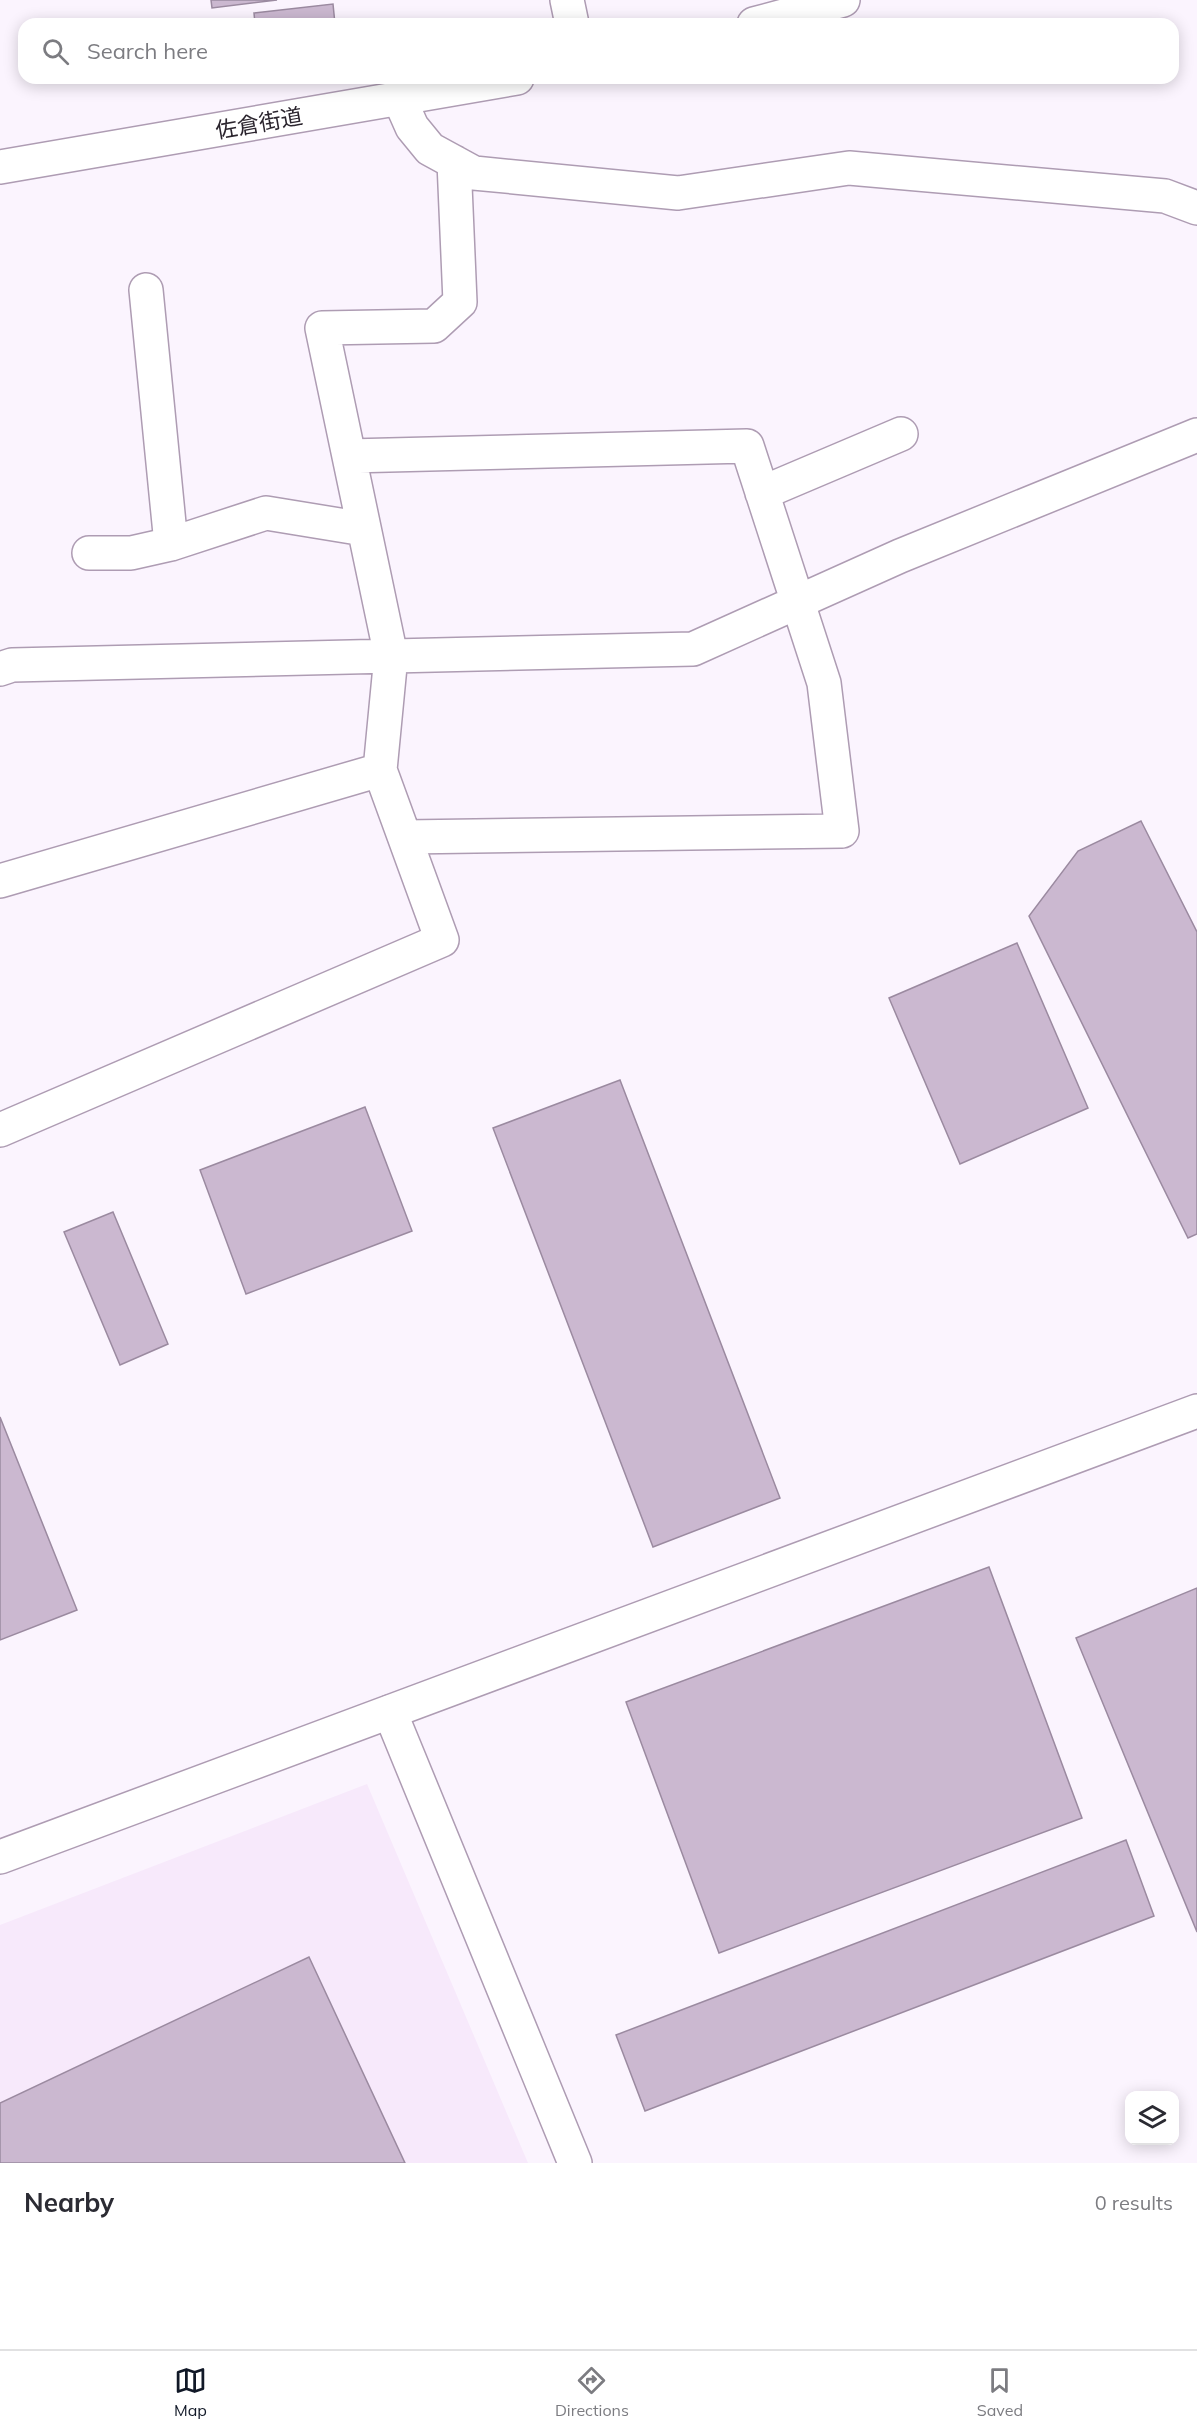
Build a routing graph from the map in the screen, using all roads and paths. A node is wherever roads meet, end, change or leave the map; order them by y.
1 (567, 0) edge
2 (843, 0) edge
3 (571, 18) edge
4 (776, 18) edge
5 (485, 84) edge
6 (400, 100) junction
7 (454, 162) junction
8 (0, 167) edge
9 (1197, 208) edge
10 (146, 290) dead end
11 (901, 434) dead end
12 (1197, 435) edge
13 (349, 456) junction
14 (762, 493) junction
15 (364, 529) junction
16 (171, 544) junction
17 (89, 553) dead end
18 (798, 602) junction
19 (391, 656) junction
20 (0, 669) edge
21 (380, 770) junction
22 (405, 837) junction
23 (0, 881) edge
24 (0, 1130) edge
25 (1197, 1411) edge
26 (390, 1712) junction
27 (0, 1857) edge
28 (575, 2163) edge

1 - 3 street
2 - 4 street
5 - 6 street, 佐倉街道
6 - 7 street
6 - 8 street, 佐倉街道
7 - 9 street
7 - 13 street
10 - 16 street
11 - 14 street
12 - 18 street
13 - 14 street
13 - 15 street
14 - 18 street
15 - 16 street
15 - 19 street
16 - 17 street
18 - 19 street
18 - 22 street
19 - 20 street
19 - 21 street
21 - 22 street
21 - 23 street
22 - 24 street
25 - 26 street
26 - 27 street
26 - 28 street

